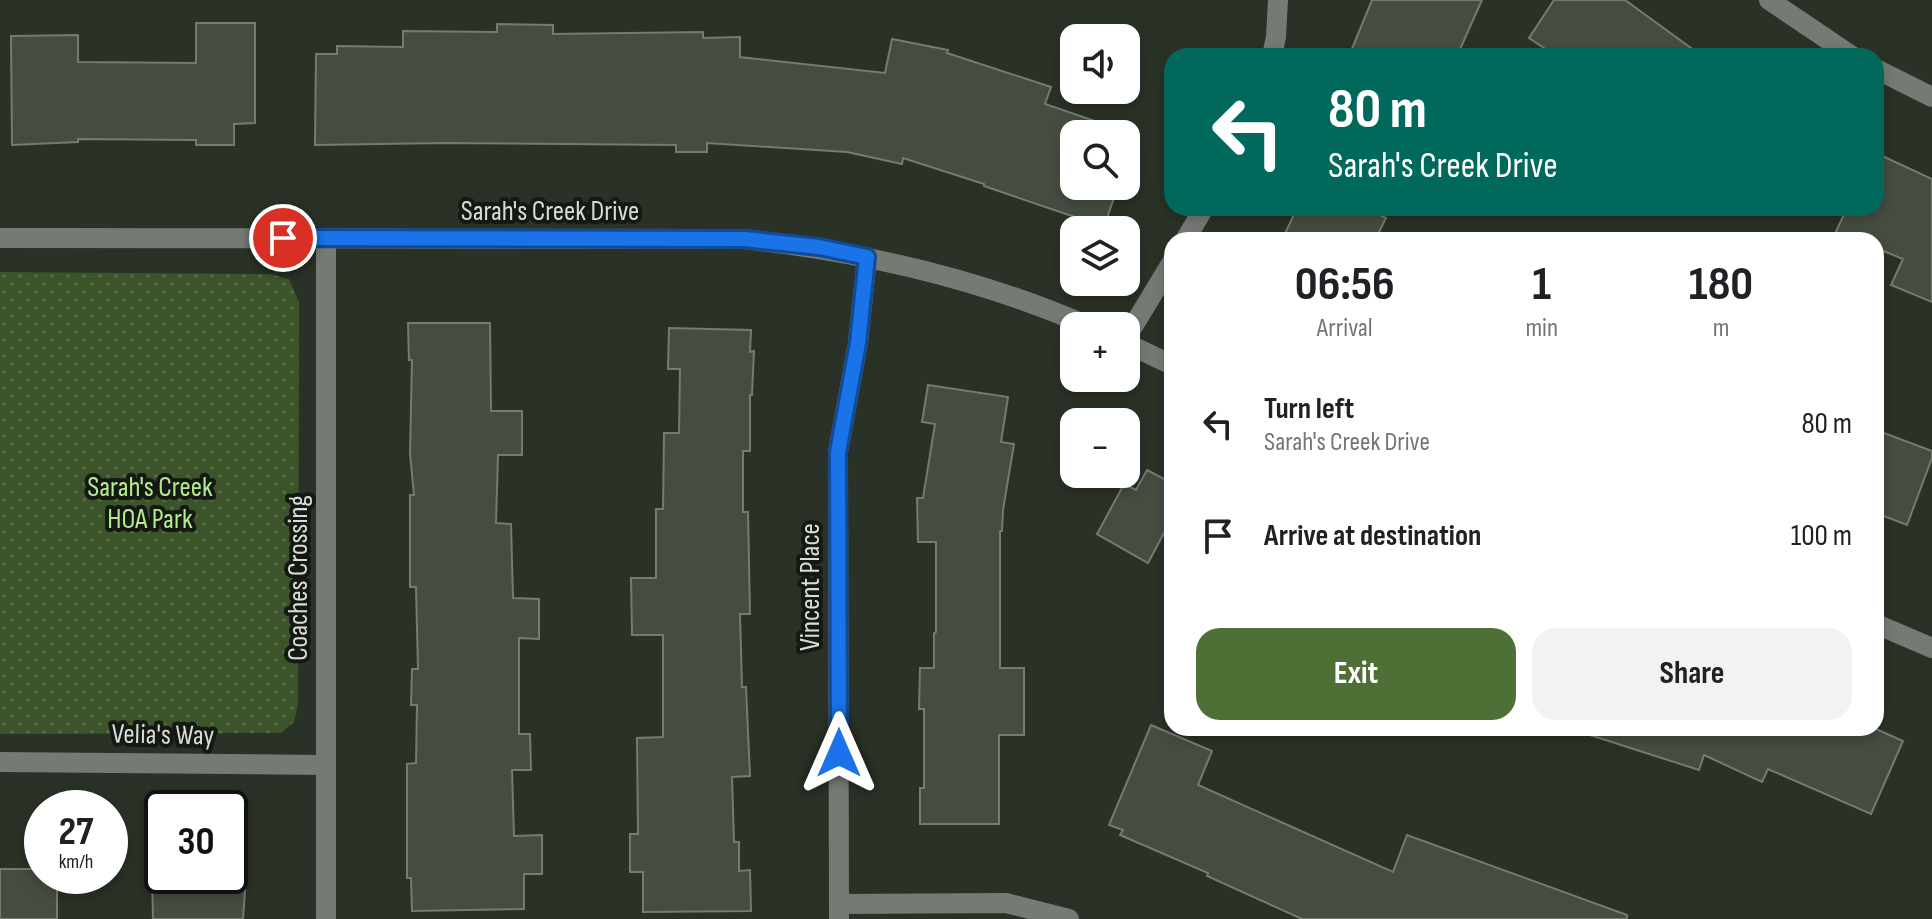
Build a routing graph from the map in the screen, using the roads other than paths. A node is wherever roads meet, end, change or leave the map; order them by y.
1 (1278, 0) edge
2 (1769, 0) edge
3 (1274, 48) edge
4 (1840, 48) edge
5 (1884, 73) edge
6 (1932, 97) edge
7 (0, 238) edge
8 (326, 238) junction
9 (867, 257) junction
10 (1164, 276) edge
11 (1060, 314) edge
12 (1140, 316) edge
13 (1140, 348) edge
14 (1164, 361) edge
15 (1884, 627) edge
16 (1932, 648) edge
17 (0, 762) edge
18 (325, 765) junction
19 (839, 911) edge
20 (326, 919) edge
21 (1069, 919) edge

1 - 3 street
2 - 4 street
5 - 6 street
7 - 8 street, Sarah's Creek Drive
8 - 9 street, Sarah's Creek Drive
8 - 18 street, Coaches Crossing
9 - 11 street, Sarah's Creek Drive
9 - 19 street, Vincent Place
10 - 12 street
13 - 14 street
15 - 16 street
17 - 18 street, Velia's Way
18 - 20 street, Coaches Crossing
19 - 21 street

